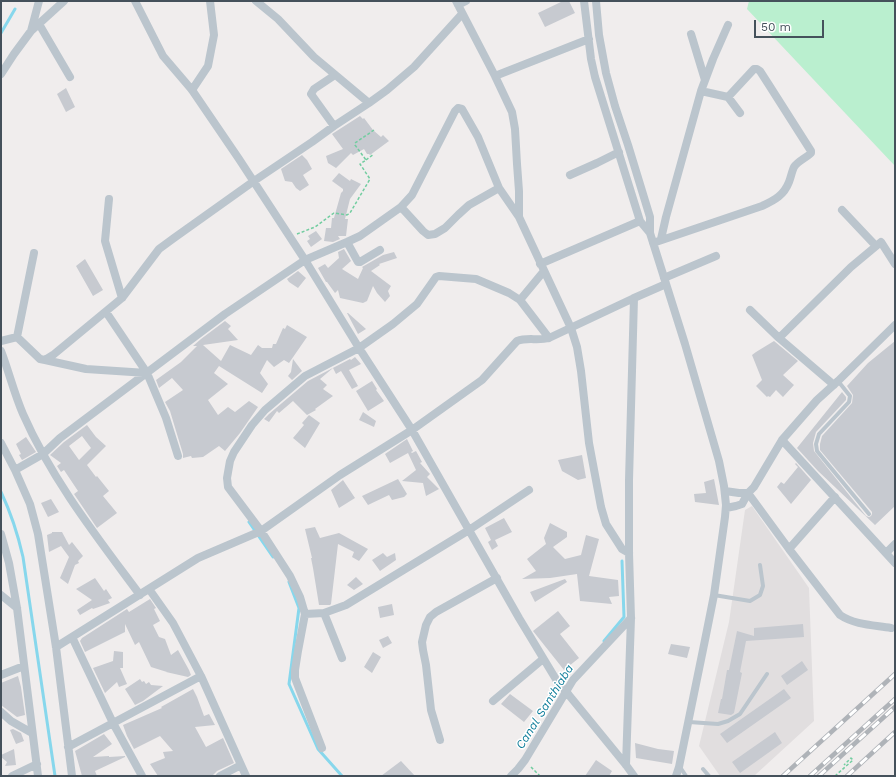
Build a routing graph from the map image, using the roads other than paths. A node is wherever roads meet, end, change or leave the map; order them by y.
1 (39, 1) edge
2 (64, 1) edge
3 (135, 1) edge
4 (210, 1) edge
5 (466, 1) edge
6 (584, 1) edge
7 (596, 1) edge
8 (258, 2) edge
9 (457, 3) edge
10 (462, 14) junction
11 (39, 24) junction
12 (728, 25) dead end
13 (31, 31) junction
14 (691, 34) dead end
15 (589, 39) junction
16 (1, 74) edge
17 (335, 75) junction
18 (495, 76) junction
19 (70, 77) dead end
20 (705, 80) junction
21 (192, 90) junction
22 (701, 91) junction
23 (728, 97) junction
24 (369, 103) junction
25 (740, 113) dead end
26 (334, 126) junction
27 (619, 152) junction
28 (570, 174) dead end
29 (254, 181) junction
30 (499, 188) junction
31 (109, 199) dead end
32 (401, 207) junction
33 (842, 210) dead end
34 (518, 217) junction
35 (640, 221) junction
36 (650, 232) junction
37 (661, 239) junction
38 (347, 242) junction
39 (653, 243) junction
40 (876, 246) junction
41 (380, 250) dead end
42 (34, 253) dead end
43 (716, 256) dead end
44 (305, 260) junction
45 (895, 264) edge
46 (542, 267) junction
47 (665, 281) junction
48 (122, 298) junction
49 (634, 298) junction
50 (520, 300) junction
51 (750, 310) dead end
52 (106, 312) junction
53 (895, 325) edge
54 (571, 328) junction
55 (17, 337) junction
56 (549, 338) junction
57 (779, 338) junction
58 (1, 341) edge
59 (359, 348) junction
60 (1, 351) edge
61 (45, 360) junction
62 (147, 373) junction
63 (836, 383) junction
64 (412, 430) junction
65 (782, 440) junction
66 (1, 443) edge
67 (43, 454) junction
68 (178, 456) dead end
69 (15, 470) junction
70 (529, 490) dead end
71 (724, 491) junction
72 (748, 493) junction
73 (835, 497) junction
74 (726, 508) junction
75 (869, 514) dead end
76 (469, 530) junction
77 (261, 531) junction
78 (1, 534) edge
79 (895, 544) edge
80 (789, 549) junction
81 (629, 553) junction
82 (886, 553) junction
83 (895, 563) edge
84 (760, 565) dead end
85 (497, 578) junction
86 (149, 589) junction
87 (1, 595) edge
88 (140, 595) junction
89 (714, 595) junction
90 (17, 608) junction
91 (324, 613) junction
92 (305, 614) junction
93 (631, 618) junction
94 (890, 628) dead end
95 (72, 637) junction
96 (56, 647) junction
97 (342, 658) dead end
98 (543, 659) junction
99 (24, 666) junction
100 (767, 674) dead end
101 (1, 675) edge
102 (201, 676) junction
103 (493, 701) dead end
104 (1, 712) edge
105 (688, 722) junction
106 (113, 723) junction
107 (32, 733) junction
108 (440, 740) dead end
109 (68, 747) junction
110 (322, 748) dead end
111 (36, 764) junction
112 (241, 765) junction
113 (626, 765) junction
114 (679, 767) junction
115 (703, 768) dead end
116 (12, 776) edge
117 (38, 776) edge
118 (72, 776) edge
119 (142, 776) edge
120 (220, 776) edge
121 (246, 776) edge
122 (511, 776) edge
123 (633, 776) edge
124 (643, 776) edge
125 (676, 776) edge
126 (686, 776) edge
127 (709, 776) edge

1 - 13 street
2 - 11 street
3 - 21 street
4 - 21 street
5 - 9 street
6 - 15 street
7 - 36 street
8 - 17 street
9 - 10 street
10 - 18 street
10 - 24 street
11 - 13 street
11 - 19 street
12 - 20 street
13 - 16 street
14 - 20 street
15 - 18 street
15 - 27 street
17 - 24 street
17 - 26 street
18 - 34 street
20 - 22 street
21 - 29 street
22 - 23 street
22 - 37 street
23 - 25 street
23 - 37 street
24 - 26 street
26 - 29 street
27 - 28 street
27 - 35 street
29 - 44 street
29 - 48 street
30 - 32 street
30 - 32 street
30 - 34 street
31 - 48 street
32 - 38 street
33 - 40 street
34 - 46 street
35 - 36 street
35 - 46 street
36 - 39 street
37 - 39 street
38 - 41 street
38 - 44 street
39 - 47 street
40 - 45 street
40 - 57 street
42 - 55 street
43 - 47 street
44 - 59 street
44 - 62 street
46 - 50 street
46 - 54 street
47 - 49 street
47 - 71 street
48 - 52 street
49 - 54 street
49 - 81 street
50 - 56 street
50 - 59 street
51 - 57 street
52 - 61 street
52 - 62 street
53 - 63 street
54 - 56 street
54 - 81 street
55 - 58 street
55 - 61 street
56 - 64 street
57 - 63 street
59 - 64 street
59 - 77 street
60 - 67 street
61 - 62 street
62 - 67 street
62 - 68 street
63 - 65 street
63 - 75 lane
64 - 76 street
64 - 77 street
65 - 72 street
65 - 73 street
66 - 69 street
67 - 69 street
67 - 88 street
69 - 96 street
70 - 76 street
71 - 72 street
71 - 74 street
72 - 74 street
72 - 80 street
73 - 80 street
73 - 82 street
74 - 89 street
76 - 85 street
76 - 91 street
77 - 86 street
77 - 92 street
78 - 90 street
79 - 82 street
80 - 94 street
81 - 93 street
82 - 83 street
84 - 89 lane
85 - 98 street
85 - 108 street
86 - 88 street
86 - 102 street
87 - 90 street
88 - 95 street
89 - 105 street
90 - 99 street
91 - 92 street
91 - 97 street
92 - 110 street
93 - 113 street
93 - 122 street
95 - 96 street
95 - 106 street
96 - 109 street
98 - 103 street
98 - 113 street, bridge
99 - 101 street
99 - 107 street
100 - 105 lane
102 - 106 street
102 - 112 street
104 - 107 street
105 - 114 street
106 - 109 street
106 - 119 street
107 - 111 street
109 - 118 street
111 - 116 street
111 - 117 street
112 - 120 street
112 - 121 street
113 - 123 street
114 - 125 street
114 - 126 lane
115 - 127 lane
123 - 124 street

